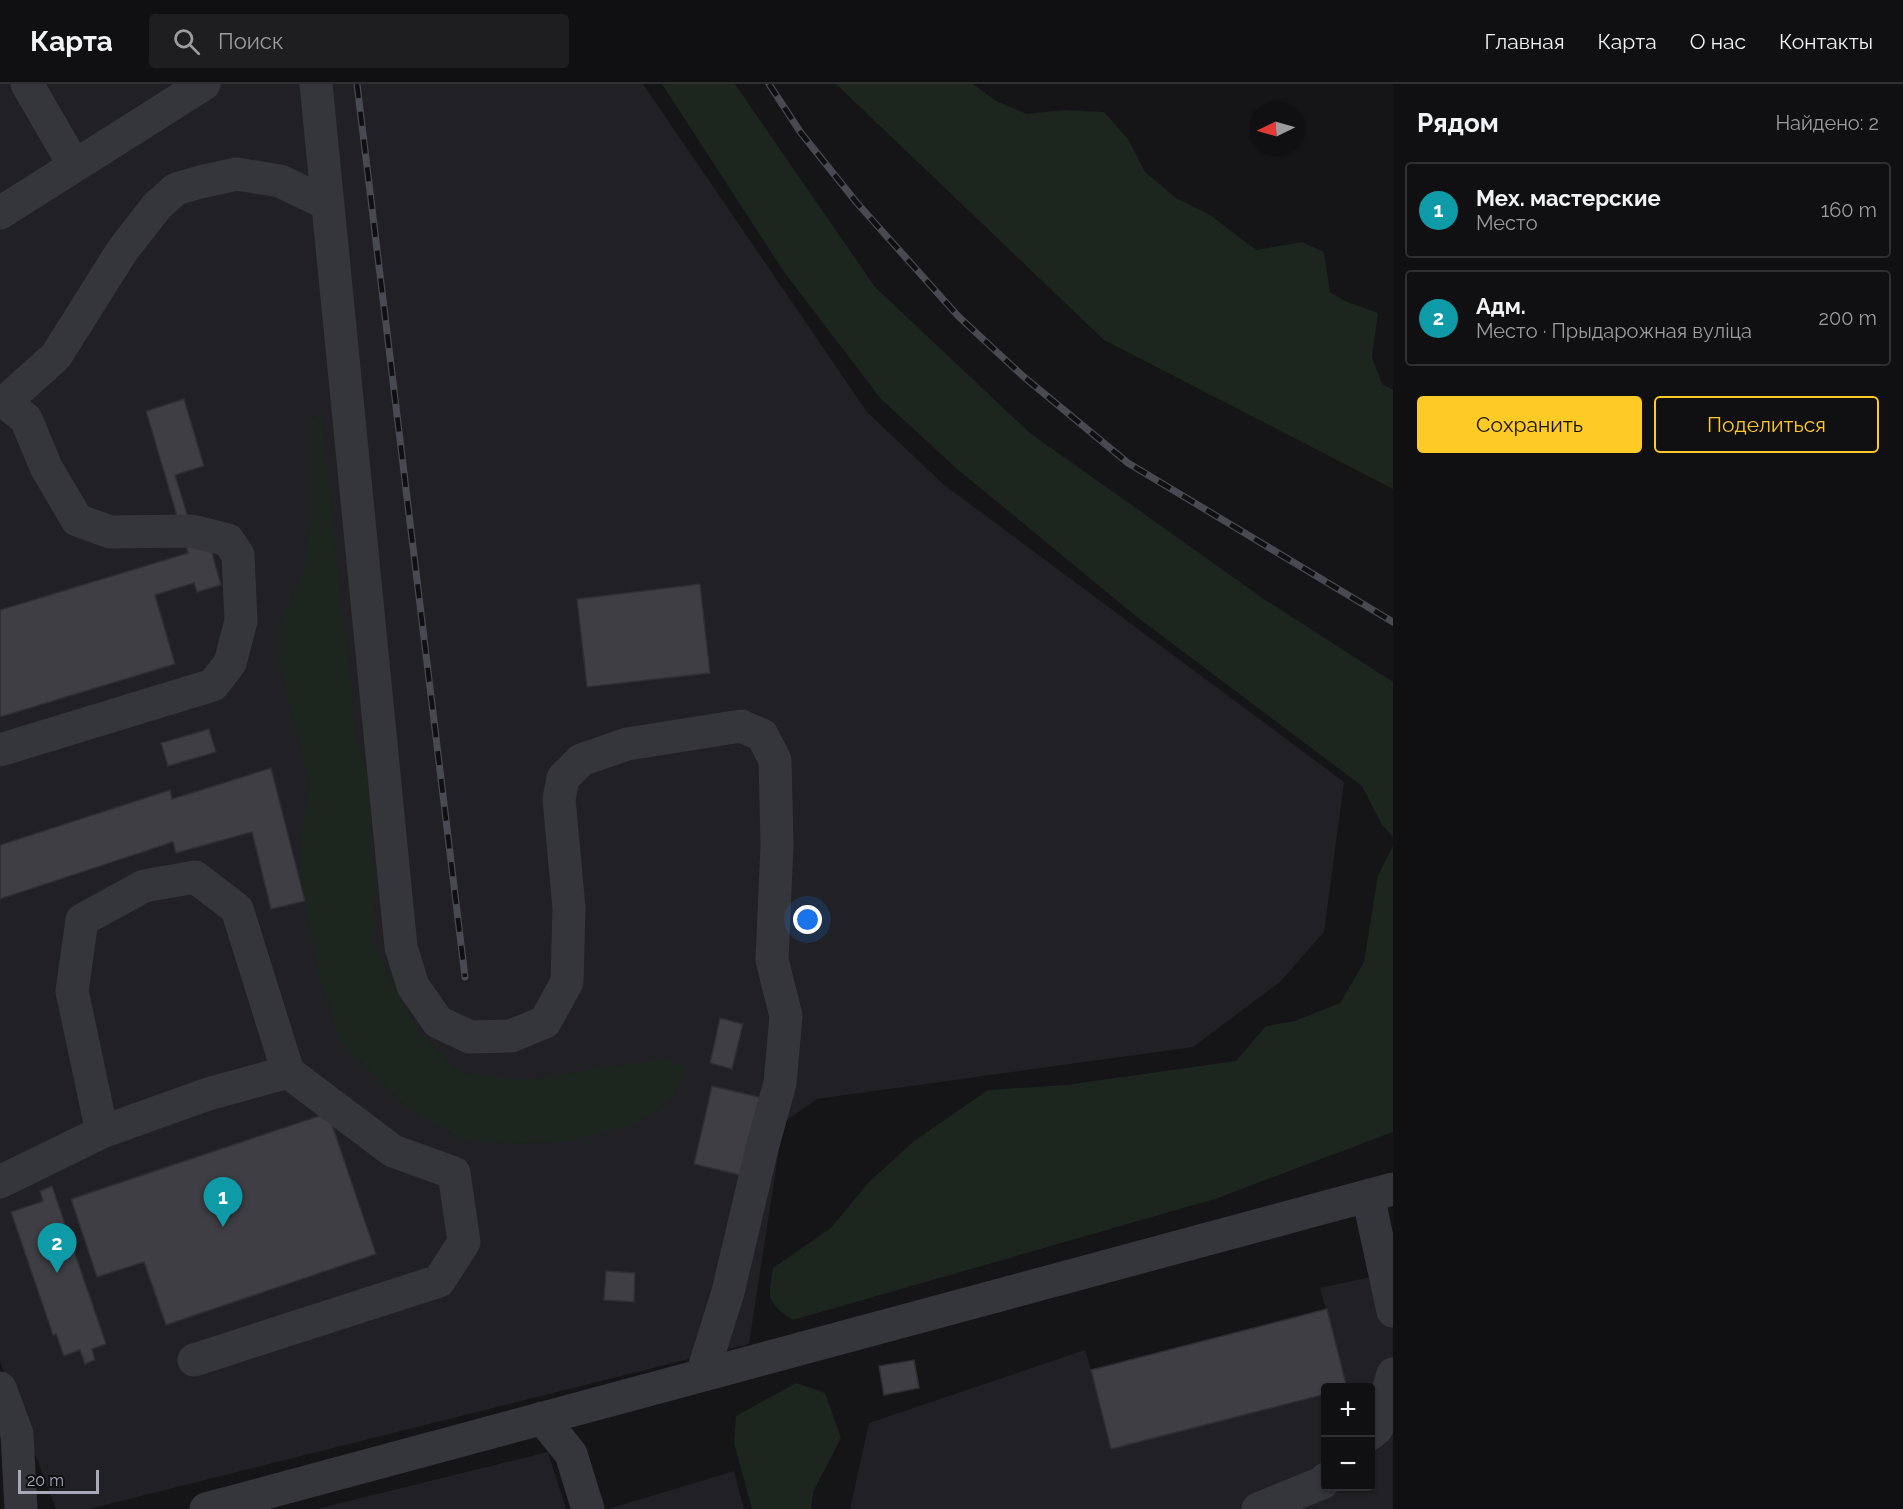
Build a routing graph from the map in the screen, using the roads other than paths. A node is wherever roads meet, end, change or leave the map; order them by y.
1 (27, 84) edge
2 (204, 84) edge
3 (316, 84) edge
4 (74, 165) junction
5 (328, 204) junction
6 (0, 213) edge
7 (3, 402) edge
8 (0, 750) edge
9 (288, 1072) junction
10 (102, 1132) junction
11 (0, 1182) edge
12 (1380, 1193) edge
13 (1393, 1311) edge
14 (194, 1360) dead end
15 (1393, 1374) edge
16 (702, 1375) junction
17 (0, 1388) edge
18 (542, 1418) junction
19 (1375, 1430) edge
20 (1321, 1483) edge
21 (21, 1509) edge
22 (206, 1509) edge
23 (588, 1509) edge
24 (1258, 1509) edge

1 - 4 street
2 - 4 street
3 - 5 street
4 - 6 street
5 - 7 street
5 - 16 street
7 - 8 street
9 - 10 street
9 - 10 street
9 - 14 street
10 - 11 street
12 - 13 street
12 - 16 street
15 - 19 street
16 - 18 street
17 - 21 street
18 - 22 street
18 - 23 street
20 - 24 street

